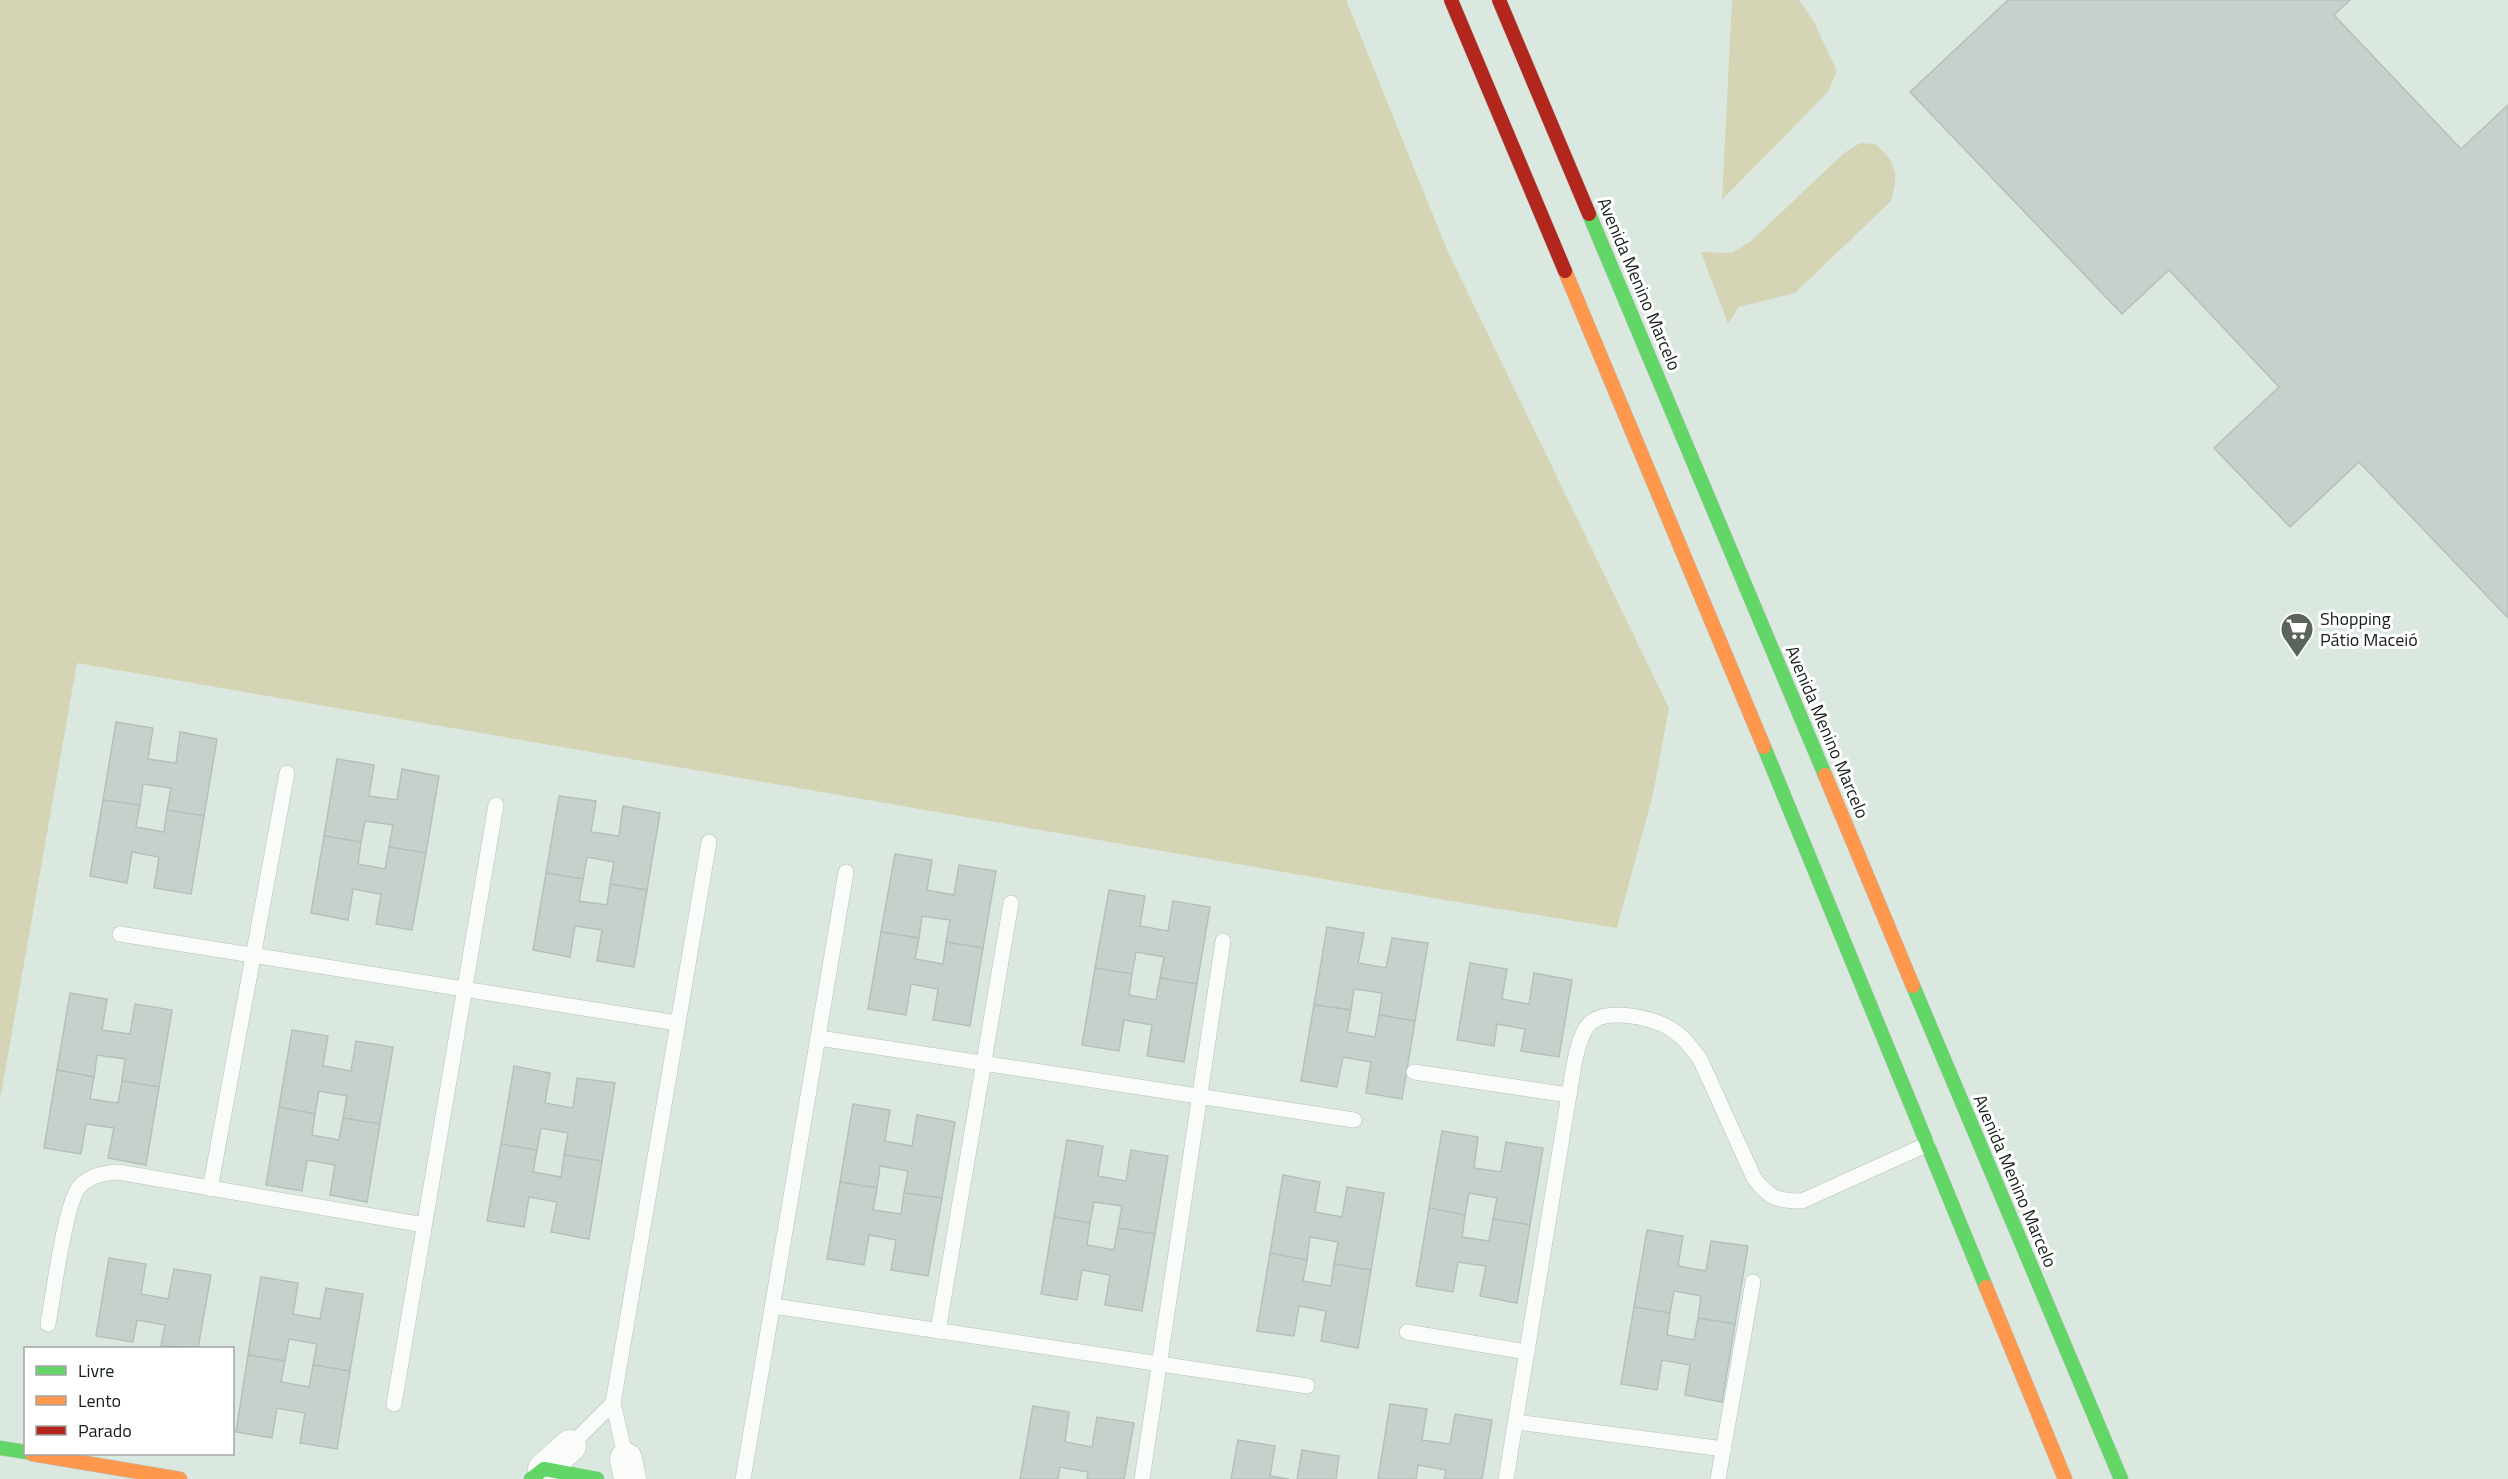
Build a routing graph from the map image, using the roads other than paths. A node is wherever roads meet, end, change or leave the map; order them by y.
1 (1451, 0) edge
2 (1499, 0) edge
3 (286, 773) dead end
4 (496, 805) dead end
5 (709, 842) dead end
6 (846, 872) dead end
7 (1011, 903) dead end
8 (120, 934) dead end
9 (1223, 941) dead end
10 (253, 955) junction
11 (465, 989) junction
12 (677, 1023) junction
13 (819, 1038) junction
14 (984, 1063) junction
15 (1414, 1072) dead end
16 (1569, 1095) junction
17 (1199, 1097) junction
18 (1354, 1120) dead end
19 (1928, 1144) junction
20 (210, 1189) junction
21 (424, 1225) junction
22 (1753, 1282) dead end
23 (773, 1306) junction
24 (48, 1324) dead end
25 (938, 1330) junction
26 (1407, 1332) dead end
27 (1527, 1352) junction
28 (1159, 1363) junction
29 (1307, 1386) dead end
30 (613, 1403) junction
31 (394, 1404) dead end
32 (1516, 1422) junction
33 (570, 1446) joint
34 (0, 1448) edge
35 (1724, 1449) junction
36 (24, 1452) edge
37 (37, 1455) edge
38 (628, 1469) edge
39 (126, 1474) edge
40 (537, 1474) edge
41 (180, 1479) edge
42 (597, 1479) edge
43 (743, 1479) edge
44 (1142, 1479) edge
45 (1506, 1479) edge
46 (1718, 1479) edge
47 (2065, 1479) edge
48 (2121, 1479) edge

1 - 19 main road
2 - 48 main road, Avenida Menino Marcelo
3 - 10 lane
4 - 11 lane
5 - 12 lane
6 - 13 lane
7 - 14 lane
8 - 10 lane
9 - 17 lane
10 - 11 lane
10 - 20 lane
11 - 12 lane
11 - 21 lane
12 - 30 lane
13 - 14 lane
13 - 23 lane
14 - 17 lane
14 - 25 lane
15 - 16 lane
16 - 19 lane
16 - 27 lane
17 - 18 lane
17 - 28 lane
19 - 47 main road
20 - 21 lane
20 - 24 lane
21 - 31 lane
22 - 35 lane
23 - 25 lane
23 - 43 lane
25 - 28 lane
26 - 27 lane
27 - 32 lane
28 - 29 lane
28 - 44 lane
30 - 33 lane
30 - 38 lane
32 - 35 lane
32 - 45 lane
33 - 40 street
34 - 36 main road
35 - 46 lane
37 - 39 main road
39 - 41 main road
40 - 42 main road

